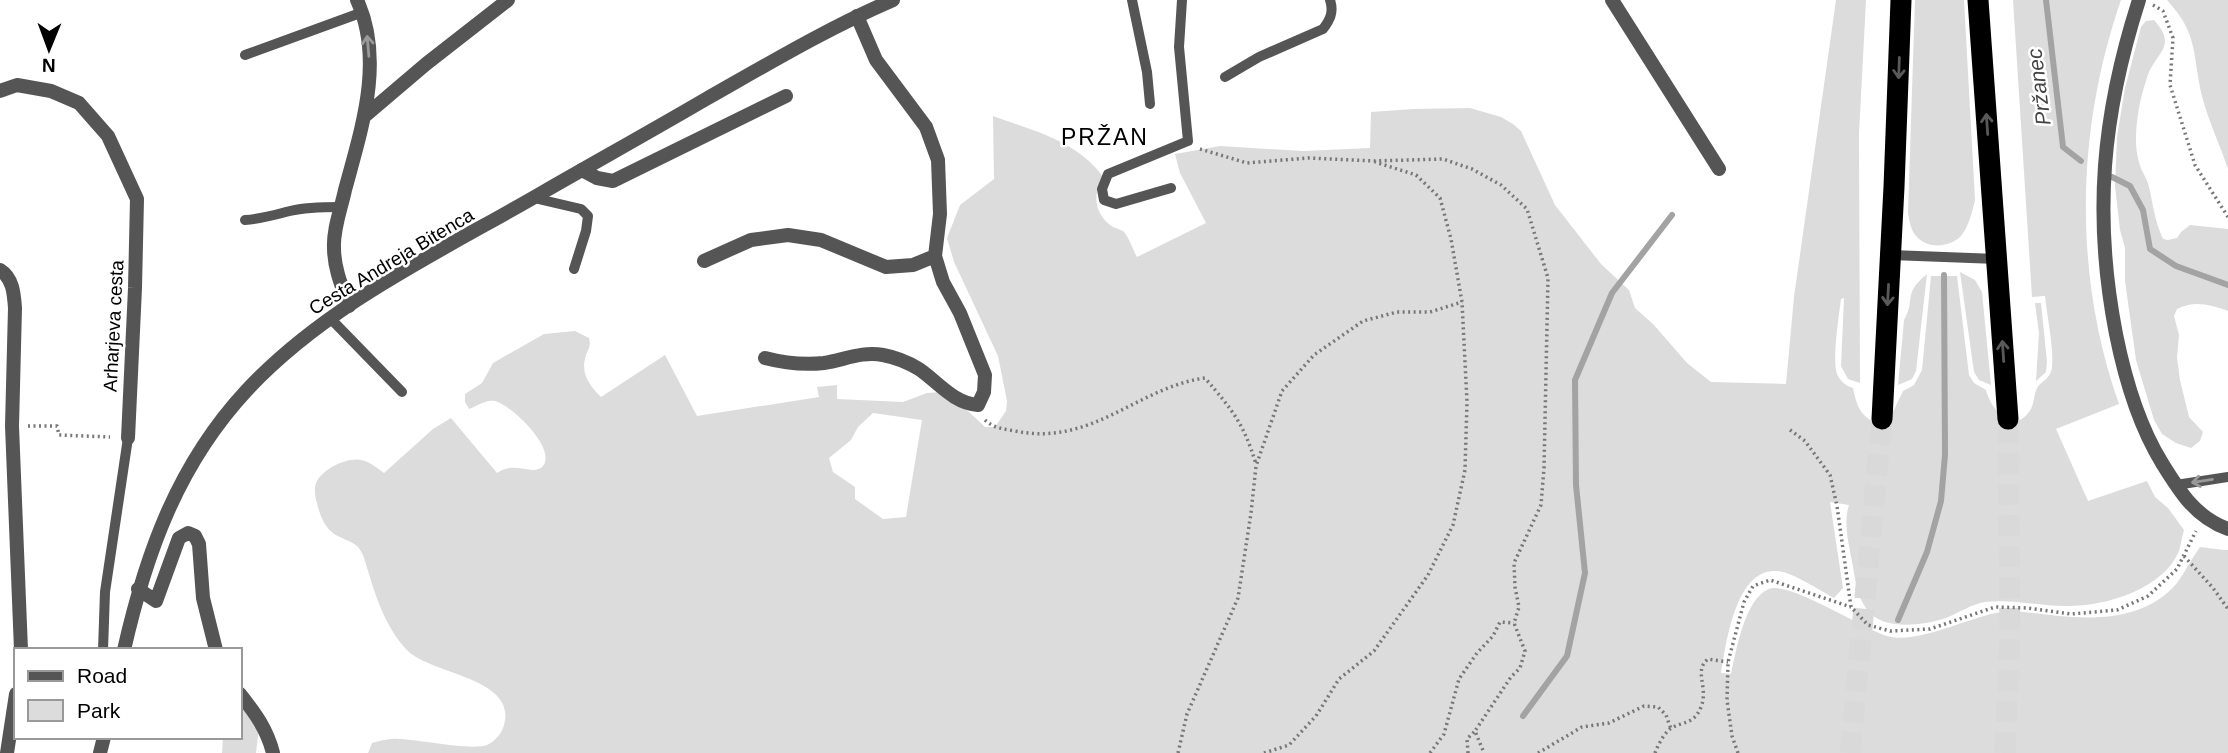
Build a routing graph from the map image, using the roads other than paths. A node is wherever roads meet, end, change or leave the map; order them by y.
1 (508, 0) edge
2 (893, 0) edge
3 (1132, 0) edge
4 (1182, 0) edge
5 (1330, 0) edge
6 (1612, 0) edge
7 (1901, 0) edge
8 (1978, 0) edge
9 (2139, 0) edge
10 (360, 6) edge
11 (857, 16) junction
12 (246, 55) dead end
13 (1225, 77) dead end
14 (0, 91) edge
15 (786, 96) dead end
16 (1150, 104) dead end
17 (366, 115) junction
18 (1719, 169) dead end
19 (582, 170) junction
20 (1171, 188) dead end
21 (534, 198) junction
22 (341, 206) junction
23 (245, 220) dead end
24 (1891, 255) junction
25 (935, 256) junction
26 (1997, 259) junction
27 (704, 261) dead end
28 (574, 269) dead end
29 (0, 270) edge
30 (349, 306) junction
31 (330, 318) junction
32 (765, 358) dead end
33 (402, 392) dead end
34 (1882, 419) tunnel mouth
35 (2008, 419) tunnel mouth
36 (128, 438) joint
37 (2228, 477) edge
38 (2176, 485) junction
39 (2228, 529) edge
40 (138, 589) junction
41 (21, 648) edge
42 (103, 648) edge
43 (124, 648) edge
44 (216, 648) edge
45 (242, 696) edge
46 (14, 707) edge
47 (7, 753) edge
48 (273, 753) edge

1 - 17 street
2 - 11 street, Cesta Andreja Bitenca
3 - 16 lane
4 - 20 lane
5 - 13 lane
6 - 18 street
7 -> 24 highway
26 -> 8 highway
9 - 38 street
10 - 12 lane
17 -> 10 street
11 - 19 street, Cesta Andreja Bitenca
11 - 25 street
14 - 36 street, Arharjeva cesta
15 - 19 street
17 - 22 street
19 - 21 street, Cesta Andreja Bitenca
21 - 28 lane
21 - 30 street, Cesta Andreja Bitenca
22 - 23 lane
22 - 30 street
24 - 26 lane
24 -> 34 highway
25 - 27 street
25 - 32 street
35 -> 26 highway
29 - 41 street
30 - 31 street, Cesta Andreja Bitenca
31 - 33 lane
31 - 40 street, Cesta Andreja Bitenca
36 - 42 lane, Arharjeva cesta
37 -> 38 lane
38 - 39 street
40 - 43 street, Cesta Andreja Bitenca
40 - 44 street
45 - 48 street
46 - 47 street

